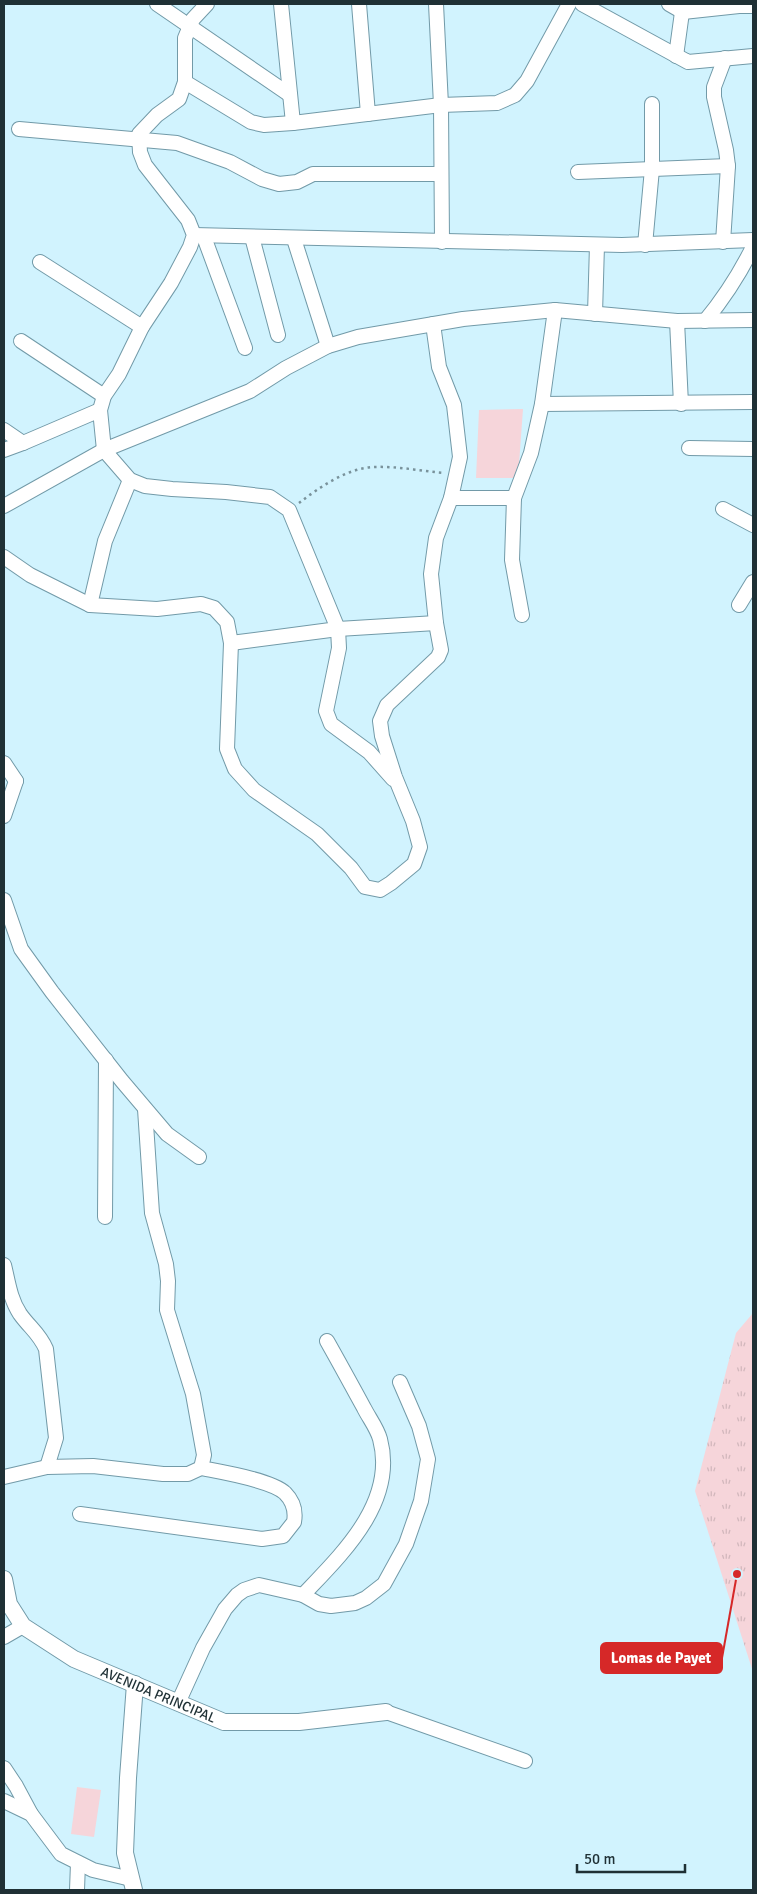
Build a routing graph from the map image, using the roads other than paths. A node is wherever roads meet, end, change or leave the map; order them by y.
1 (157, 4) edge
2 (207, 4) edge
3 (281, 4) edge
4 (359, 4) edge
5 (436, 4) edge
6 (569, 4) edge
7 (582, 4) edge
8 (669, 4) edge
9 (753, 6) edge
10 (683, 8) edge
11 (189, 27) junction
12 (676, 56) junction
13 (753, 56) edge
14 (725, 58) junction
15 (185, 82) junction
16 (290, 95) junction
17 (652, 104) dead end
18 (441, 105) junction
19 (368, 114) junction
20 (293, 123) junction
21 (19, 129) dead end
22 (139, 139) junction
23 (728, 166) junction
24 (652, 169) junction
25 (578, 172) dead end
26 (442, 174) junction
27 (199, 236) junction
28 (252, 237) junction
29 (294, 238) junction
30 (753, 240) edge
31 (442, 242) junction
32 (723, 242) junction
33 (597, 245) junction
34 (645, 245) junction
35 (753, 247) edge
36 (40, 262) dead end
37 (555, 310) junction
38 (595, 314) junction
39 (753, 320) edge
40 (677, 321) junction
41 (705, 321) junction
42 (433, 324) junction
43 (142, 327) junction
44 (278, 335) dead end
45 (21, 341) dead end
46 (328, 346) junction
47 (245, 348) dead end
48 (104, 396) junction
49 (753, 402) edge
50 (542, 404) junction
51 (681, 404) junction
52 (100, 410) junction
53 (4, 430) edge
54 (23, 443) junction
55 (689, 448) dead end
56 (753, 449) edge
57 (4, 450) edge
58 (104, 450) junction
59 (130, 480) junction
60 (451, 498) junction
61 (514, 498) junction
62 (4, 506) edge
63 (724, 509) dead end
64 (753, 525) edge
65 (4, 557) edge
66 (753, 582) edge
67 (90, 605) junction
68 (739, 605) dead end
69 (522, 615) dead end
70 (436, 623) junction
71 (338, 629) junction
72 (231, 643) junction
73 (4, 762) edge
74 (10, 779) edge
75 (397, 783) junction
76 (4, 816) edge
77 (4, 900) edge
78 (106, 1060) junction
79 (145, 1109) junction
80 (199, 1157) dead end
81 (105, 1217) dead end
82 (4, 1265) edge
83 (327, 1342) dead end
84 (400, 1382) dead end
85 (47, 1467) junction
86 (200, 1468) junction
87 (4, 1477) edge
88 (80, 1514) dead end
89 (4, 1580) edge
90 (303, 1595) junction
91 (23, 1626) junction
92 (4, 1637) edge
93 (135, 1684) junction
94 (178, 1702) junction
95 (386, 1712) joint
96 (525, 1761) dead end
97 (4, 1768) edge
98 (4, 1801) edge
99 (31, 1814) junction
100 (78, 1863) junction
101 (133, 1884) edge
102 (77, 1890) edge

1 - 11 street
2 - 11 street
3 - 16 street
4 - 19 street
5 - 18 street
6 - 18 street
7 - 12 street
8 - 10 street
9 - 10 street
10 - 12 street
11 - 15 street
11 - 16 street
12 - 14 street
13 - 14 street
14 - 23 street
15 - 20 street
15 - 22 street
16 - 20 street
17 - 24 street
18 - 19 street
18 - 26 street
19 - 20 street
21 - 22 street
22 - 26 street
22 - 27 street
23 - 24 street
23 - 32 street
24 - 25 street
24 - 34 street
26 - 31 street
27 - 28 street
27 - 43 street
27 - 47 street
28 - 29 street
28 - 44 street
29 - 31 street
29 - 46 street
30 - 32 street
31 - 33 street
32 - 34 street
33 - 34 street
33 - 38 street
35 - 41 street
36 - 43 street
37 - 38 street
37 - 42 street
37 - 50 street
38 - 40 street
39 - 41 street
40 - 41 street
40 - 51 street
42 - 46 street
42 - 60 street
43 - 48 street
45 - 48 street
46 - 58 street
48 - 52 street
49 - 51 street
50 - 51 street
50 - 61 street
52 - 54 street
52 - 58 street
53 - 54 street
54 - 57 street
55 - 56 street
58 - 59 street
58 - 62 street
59 - 67 street
59 - 71 street
60 - 61 street
60 - 70 street
61 - 69 street
63 - 64 street
65 - 67 street
66 - 68 street
67 - 72 street
70 - 71 street
70 - 75 street
71 - 72 street
71 - 75 street
72 - 75 street
73 - 74 street
74 - 76 street
77 - 78 street
78 - 79 street
78 - 81 street
79 - 80 street
79 - 86 street
82 - 85 street
83 - 90 street
84 - 90 street
85 - 86 street
85 - 87 street
86 - 88 street
89 - 91 street, AVENIDA PRINCIPAL
90 - 94 street
91 - 92 street
91 - 93 street, AVENIDA PRINCIPAL
93 - 94 street, AVENIDA PRINCIPAL
93 - 101 street
94 - 95 street, AVENIDA PRINCIPAL
95 - 96 street
97 - 99 street
98 - 99 street
99 - 100 street
100 - 101 street
100 - 102 street

